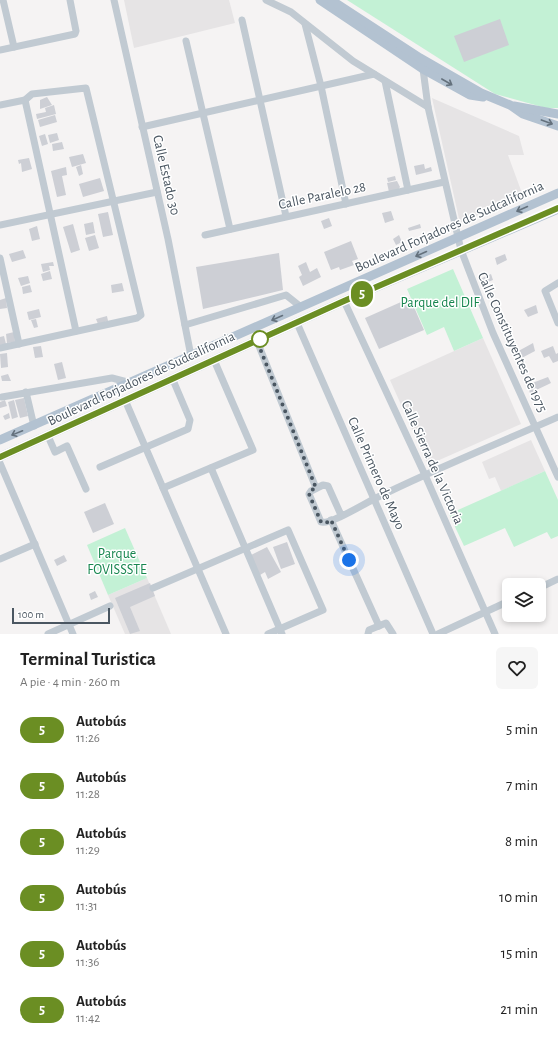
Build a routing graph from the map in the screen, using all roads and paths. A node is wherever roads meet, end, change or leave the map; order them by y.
1 (3, 0) edge
2 (70, 0) edge
3 (114, 0) edge
4 (266, 0) edge
5 (320, 0) edge
6 (331, 0) edge
7 (242, 20) dead end
8 (305, 24) junction
9 (186, 41) dead end
10 (14, 47) junction
11 (0, 50) edge
12 (423, 69) junction
13 (374, 74) junction
14 (385, 81) junction
15 (321, 86) junction
16 (492, 98) junction
17 (24, 100) junction
18 (260, 100) junction
19 (0, 105) edge
20 (510, 105) junction
21 (428, 107) junction
22 (204, 113) junction
23 (558, 114) edge
24 (558, 126) edge
25 (142, 127) junction
26 (444, 182) junction
27 (408, 190) junction
28 (157, 192) junction
29 (558, 193) edge
30 (115, 201) junction
31 (346, 204) junction
32 (558, 208) edge
33 (50, 215) junction
34 (286, 216) junction
35 (0, 225) edge
36 (230, 229) junction
37 (205, 235) dead end
38 (457, 238) junction
39 (461, 250) junction
40 (0, 258) edge
41 (558, 283) edge
42 (344, 301) junction
43 (301, 307) junction
44 (297, 323) junction
45 (558, 323) edge
46 (185, 325) junction
47 (76, 331) junction
48 (257, 341) junction
49 (19, 344) junction
50 (0, 348) edge
51 (191, 356) junction
52 (214, 360) junction
53 (173, 380) junction
54 (131, 383) junction
55 (26, 392) junction
56 (2, 397) dead end
57 (125, 400) junction
58 (558, 417) edge
59 (34, 426) junction
60 (536, 426) junction
61 (48, 436) junction
62 (0, 440) edge
63 (145, 447) junction
64 (0, 457) edge
65 (0, 463) edge
66 (100, 467) dead end
67 (211, 468) junction
68 (425, 475) junction
69 (558, 477) edge
70 (163, 488) junction
71 (316, 488) junction
72 (86, 489) dead end
73 (374, 499) junction
74 (342, 516) junction
75 (331, 520) junction
76 (35, 544) junction
77 (245, 548) junction
78 (0, 559) edge
79 (198, 568) junction
80 (558, 579) edge
81 (546, 585) edge
82 (154, 588) dead end
83 (502, 604) edge
84 (110, 606) dead end
85 (485, 612) junction
86 (69, 624) junction
87 (379, 626) junction
88 (281, 631) edge
89 (48, 634) edge
90 (73, 634) edge
91 (226, 634) edge
92 (268, 634) edge
93 (368, 634) edge
94 (393, 634) edge
95 (433, 634) edge
96 (438, 634) edge
97 (495, 634) edge

1 - 10 street
2 - 10 street
3 - 25 street, Calle Estado 30
4 - 8 street
5 - 12 main road
6 - 16 main road
7 - 18 street
8 - 13 street
8 - 15 street
9 - 22 street
10 - 11 street
12 -> 16 main road
12 - 21 street
13 - 14 street
13 - 15 street
14 - 21 street
14 - 27 street
15 - 18 street
15 - 31 street
16 - 20 main road
17 - 19 street
17 - 30 street
17 - 33 street
18 - 22 street
18 - 34 street
20 - 23 main road
20 -> 24 main road
21 - 26 street
22 - 25 street
22 - 36 street
25 - 28 street, Calle Estado 30
26 - 27 street, Calle Paralelo 28
26 - 38 street
27 - 31 street, Calle Paralelo 28
28 - 30 street
28 - 46 street, Calle Estado 30
29 -> 38 main road, Boulevard Forjadores de Sudcalifornia
30 - 33 street
30 - 47 street
31 - 34 street, Calle Paralelo 28
32 - 39 main road, Boulevard Forjadores de Sudcalifornia
33 - 35 street
33 - 47 street
34 - 36 street, Calle Paralelo 28
36 - 37 street, Calle Paralelo 28
38 - 39 street, Calle Constituyentes de 1975
38 -> 43 main road, Boulevard Forjadores de Sudcalifornia
39 - 42 main road, Boulevard Forjadores de Sudcalifornia
39 - 60 street, Calle Constituyentes de 1975
40 - 49 street
41 - 45 street
42 - 44 main road, Boulevard Forjadores de Sudcalifornia
42 - 68 street, Calle Sierra de la Victoria
43 - 46 street
43 -> 51 main road, Boulevard Forjadores de Sudcalifornia
44 - 48 main road, Boulevard Forjadores de Sudcalifornia
44 - 73 street, Calle Primero de Mayo
46 - 51 street, Calle Estado 30
47 - 49 street
48 - 52 main road, Boulevard Forjadores de Sudcalifornia
48 - 71 street
49 - 50 street
51 - 54 main road, Boulevard Forjadores de Sudcalifornia
52 - 53 main road, Boulevard Forjadores de Sudcalifornia
52 - 67 street
53 - 57 main road, Boulevard Forjadores de Sudcalifornia
53 - 63 street
54 - 55 street
54 - 59 main road, Boulevard Forjadores de Sudcalifornia
55 - 56 street
55 - 59 street
57 - 61 main road, Boulevard Forjadores de Sudcalifornia
57 - 63 street
58 - 60 street
59 -> 62 main road, Boulevard Forjadores de Sudcalifornia
60 - 68 street
60 - 69 street, Calle Constituyentes de 1975
61 - 64 main road, Boulevard Forjadores de Sudcalifornia
61 - 72 street
63 - 66 street
63 - 70 street
65 - 76 street
67 - 70 street
67 - 77 street
68 - 73 street
68 - 85 street, Calle Sierra de la Victoria
70 - 79 street
71 - 74 street
71 - 75 street
73 - 74 street
73 - 95 street, Calle Primero de Mayo
74 - 75 street
75 - 87 street
76 - 78 street
76 - 86 street
77 - 79 street
77 - 88 street
77 - 88 street
79 - 82 street
79 - 91 street
80 - 81 street
83 - 85 street
84 - 86 street
85 - 96 street
85 - 97 street, Calle Sierra de la Victoria
86 - 89 street
86 - 90 street
87 - 93 street
87 - 94 street
88 - 92 street

